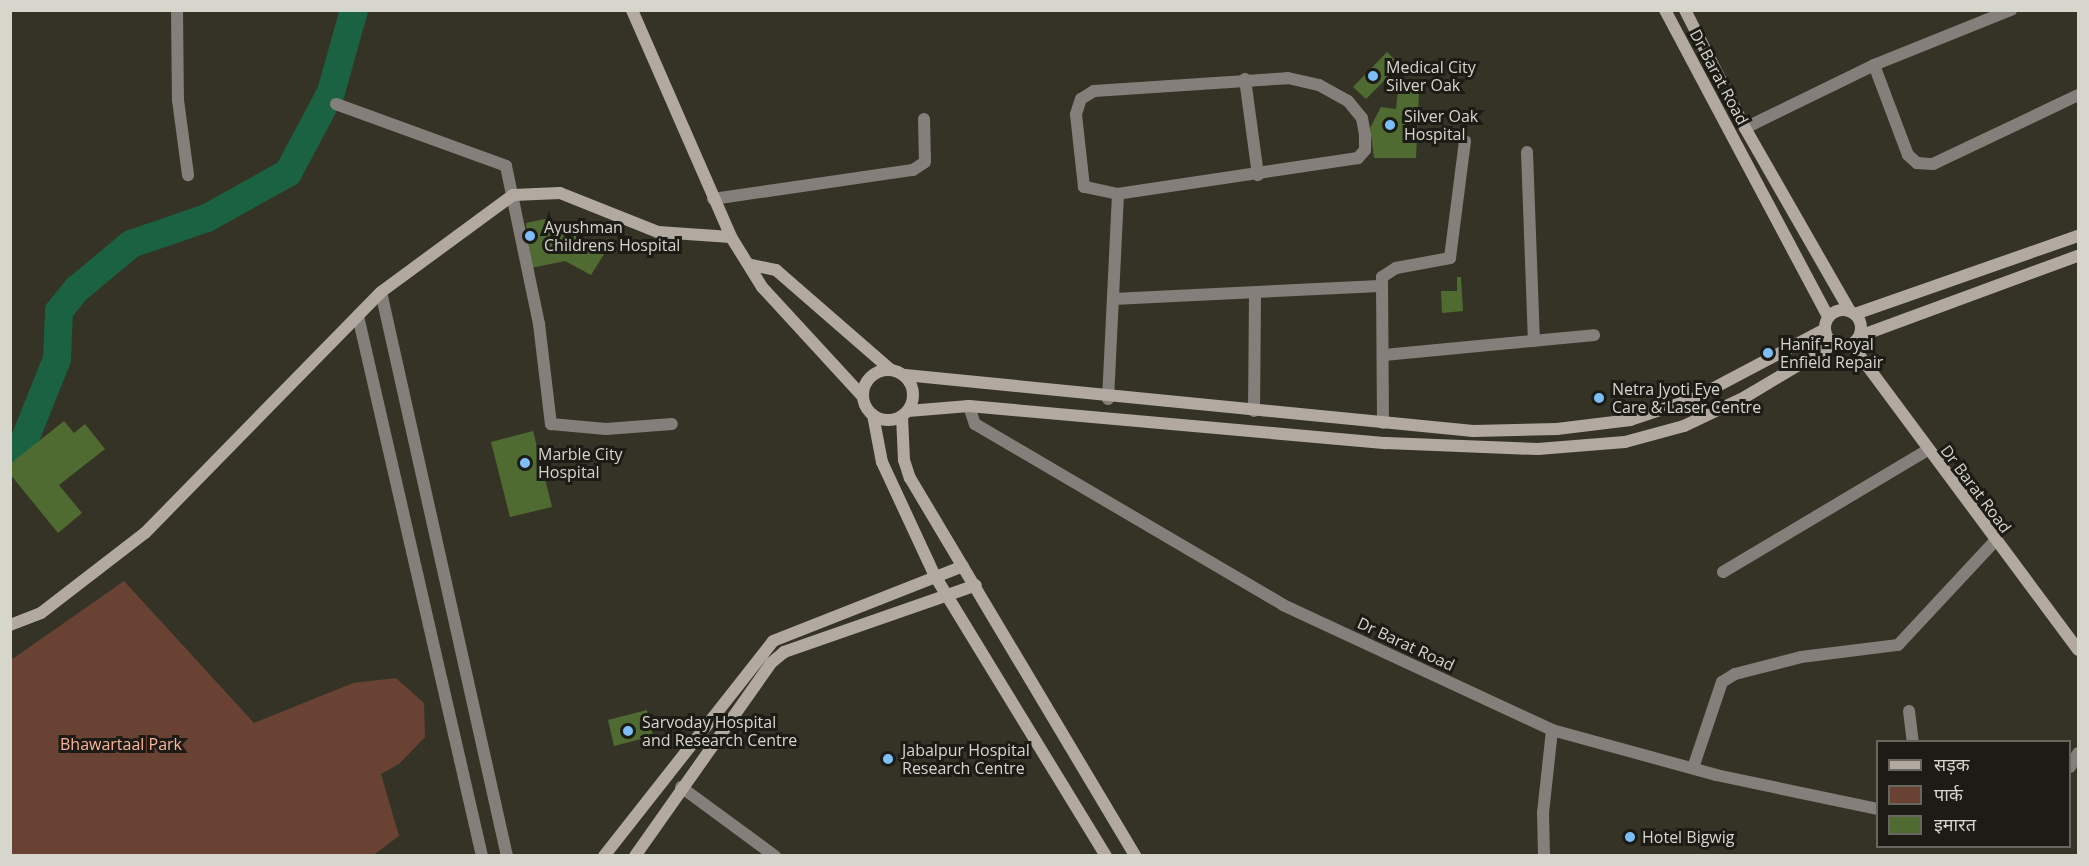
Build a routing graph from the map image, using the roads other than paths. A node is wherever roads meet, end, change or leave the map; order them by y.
1 (177, 10) edge
2 (632, 10) edge
3 (1665, 10) edge
4 (1685, 10) edge
5 (2010, 10) edge
6 (1874, 65) junction
7 (1245, 79) junction
8 (2079, 95) edge
9 (336, 104) dead end
10 (924, 119) dead end
11 (1745, 128) junction
12 (1465, 141) dead end
13 (1527, 152) dead end
14 (188, 175) dead end
15 (1258, 175) junction
16 (1118, 194) junction
17 (513, 195) junction
18 (713, 199) junction
19 (2079, 236) edge
20 (731, 237) junction
21 (2079, 256) edge
22 (752, 265) junction
23 (1380, 286) junction
24 (381, 292) junction
25 (1255, 295) junction
26 (1113, 299) junction
27 (1853, 313) junction
28 (358, 316) junction
29 (1826, 323) junction
30 (1594, 335) dead end
31 (1855, 340) junction
32 (1534, 341) junction
33 (1834, 344) junction
34 (1384, 355) junction
35 (891, 370) junction
36 (904, 375) junction
37 (863, 397) junction
38 (1108, 399) junction
39 (969, 406) junction
40 (1254, 411) junction
41 (905, 413) junction
42 (873, 415) junction
43 (1383, 423) junction
44 (672, 424) dead end
45 (1926, 451) junction
46 (1995, 541) junction
47 (963, 566) junction
48 (1723, 572) dead end
49 (935, 576) junction
50 (976, 585) junction
51 (948, 595) junction
52 (10, 625) edge
53 (2079, 650) edge
54 (1909, 711) dead end
55 (1552, 730) junction
56 (1913, 740) edge
57 (1693, 768) junction
58 (681, 787) junction
59 (1876, 809) edge
60 (640, 854) edge
61 (482, 855) edge
62 (507, 855) edge
63 (604, 855) edge
64 (775, 855) edge
65 (1106, 855) edge
66 (1135, 855) edge
67 (1544, 855) edge

1 - 14 street
2 - 18 street
3 - 29 street, Dr Barat Road
4 - 11 street, Dr Barat Road
5 - 6 street
6 - 8 street
6 - 11 street
7 - 15 street
7 - 15 street
7 - 16 street
9 - 17 street
10 - 18 street
11 - 27 street, Dr Barat Road
12 - 23 street
13 - 32 street
15 - 16 street
16 - 26 street
17 - 20 street
17 - 24 street
17 - 44 street
18 - 20 street
19 - 27 street
20 - 22 street
21 - 31 street
22 - 35 street
22 - 37 street
23 - 25 street
23 - 34 street
24 - 28 street
24 - 62 street
25 - 26 street
25 - 40 street
26 - 38 street
27 - 29 street
27 - 31 street
28 - 52 street
28 - 61 street
29 - 33 street
29 - 43 street
30 - 32 street
31 - 33 street
31 - 45 street, Dr Barat Road
32 - 34 street
33 - 39 street
34 - 43 street
35 - 36 street
35 - 37 street
36 - 38 street
36 - 41 street
37 - 42 street
38 - 40 street
39 - 41 street
39 - 55 street, Dr Barat Road
40 - 43 street
41 - 42 street
41 - 47 street
42 - 49 street
45 - 46 street, Dr Barat Road
45 - 48 street
46 - 53 street, Dr Barat Road
46 - 57 street
47 - 49 street
47 - 50 street
49 - 51 street
49 - 63 street
50 - 51 street
50 - 66 street
51 - 58 street
51 - 65 street
54 - 56 street
55 - 57 street, Dr Barat Road
55 - 67 street
57 - 59 street, Dr Barat Road
58 - 60 street
58 - 64 street

